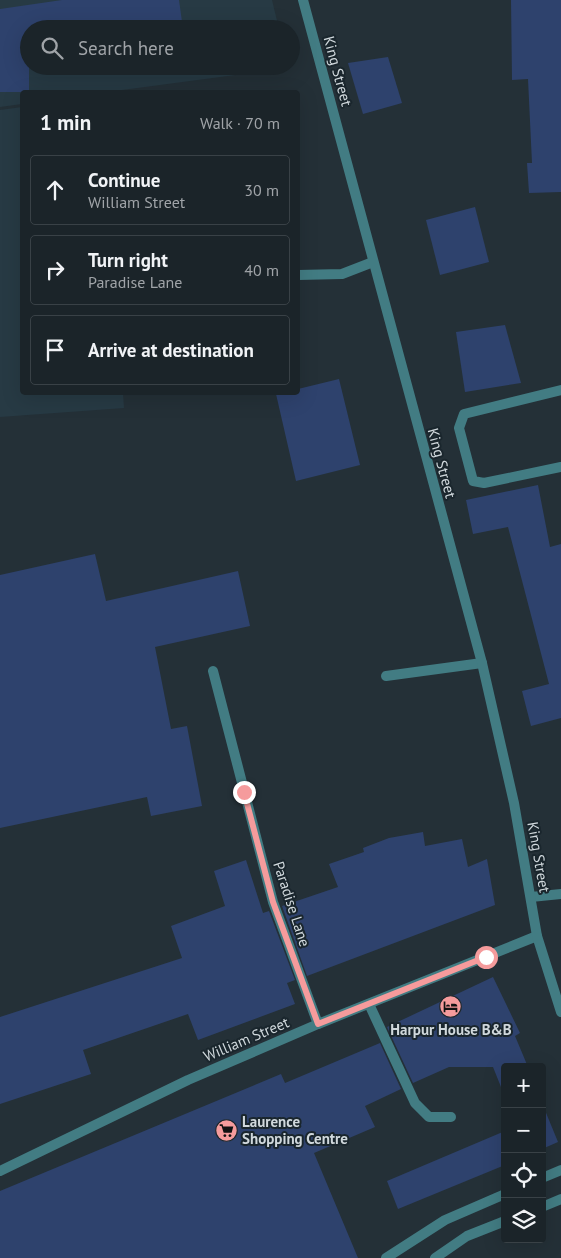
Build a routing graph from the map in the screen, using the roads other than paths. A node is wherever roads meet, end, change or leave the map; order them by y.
1 (303, 0) edge
2 (373, 262) junction
3 (300, 275) edge
4 (561, 390) edge
5 (561, 467) edge
6 (482, 663) junction
7 (213, 671) dead end
8 (386, 676) dead end
9 (561, 894) edge
10 (531, 897) junction
11 (537, 936) junction
12 (369, 1004) junction
13 (561, 1012) edge
14 (318, 1024) junction
15 (451, 1117) dead end
16 (0, 1170) edge
17 (561, 1170) edge
18 (546, 1176) edge
19 (501, 1196) edge
20 (561, 1199) edge
21 (546, 1205) edge
22 (501, 1223) edge
23 (386, 1258) edge
24 (435, 1258) edge

1 - 2 street, King Street
2 - 3 street
2 - 6 street, King Street
4 - 5 street
6 - 8 street
6 - 10 street, King Street
7 - 14 street, Paradise Lane
9 - 10 street
10 - 11 street, King Street
11 - 12 street, William Street
11 - 13 street, King Street
12 - 14 street, William Street
12 - 15 street
14 - 16 street, William Street
17 - 18 street
19 - 23 street
20 - 21 street
22 - 24 street

